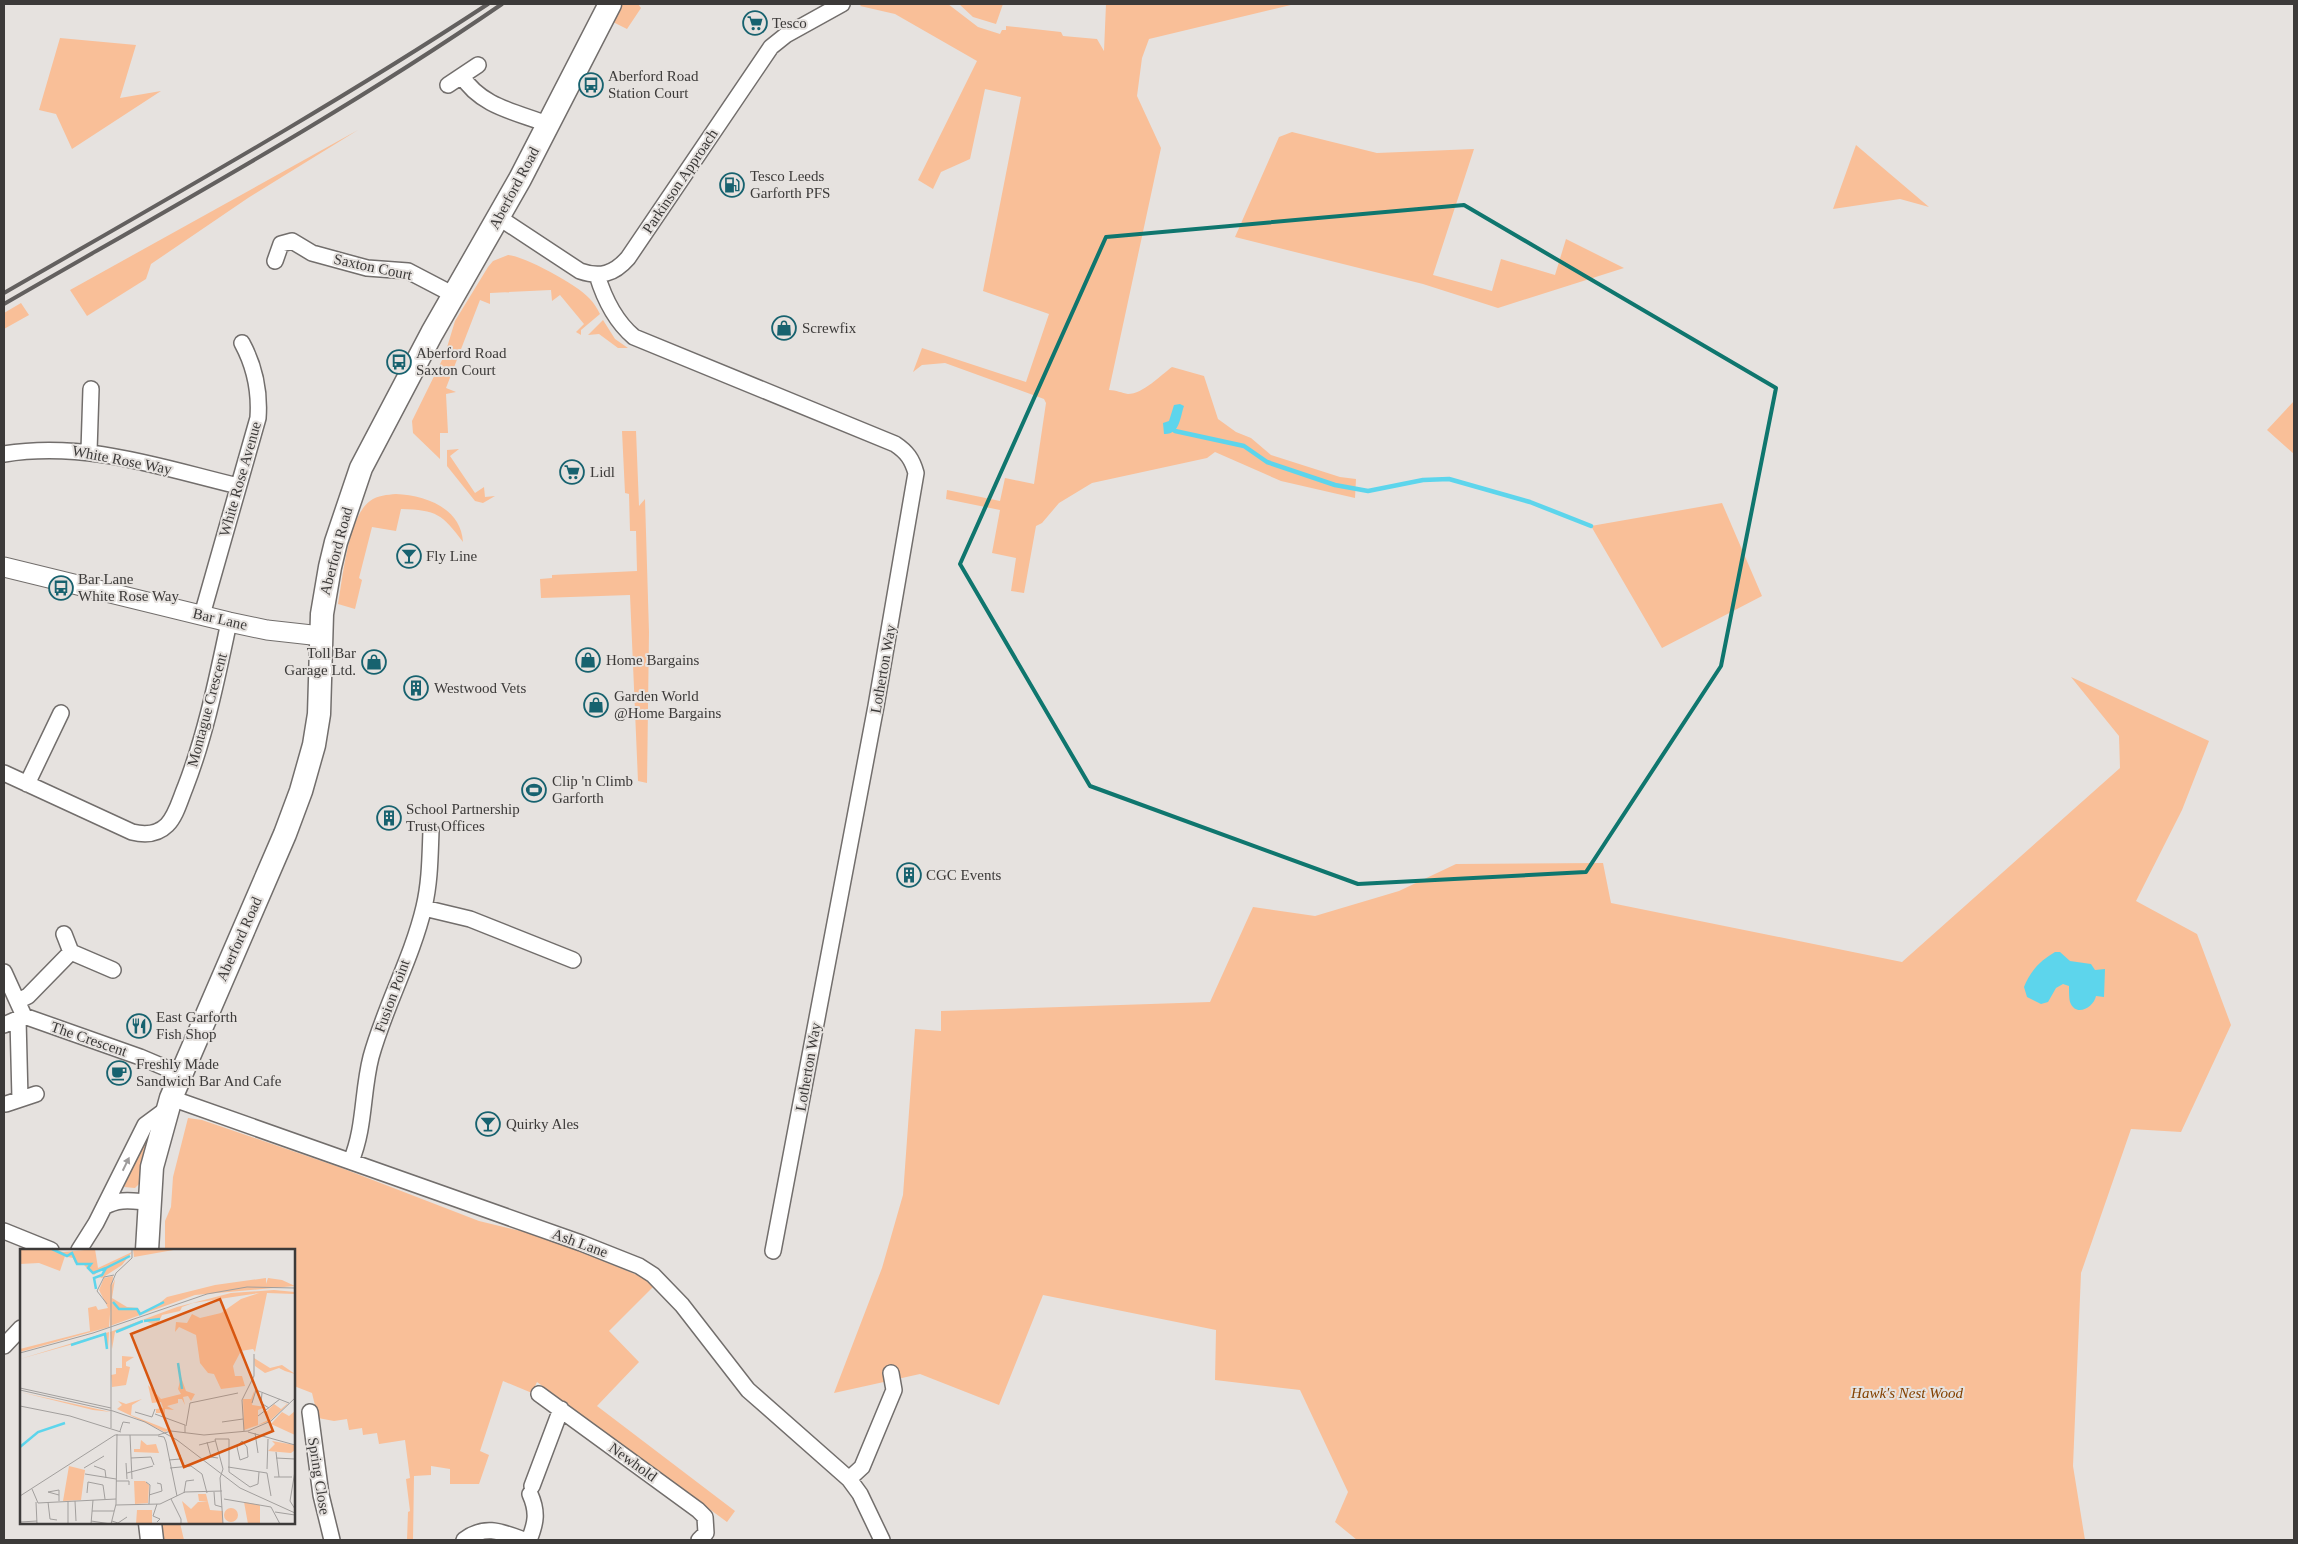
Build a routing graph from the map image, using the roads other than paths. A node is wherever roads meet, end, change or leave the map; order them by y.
1 (610, 4) edge
2 (842, 4) edge
3 (478, 65) dead end
4 (462, 76) junction
5 (448, 85) dead end
6 (547, 124) junction
7 (498, 217) junction
8 (275, 261) dead end
9 (598, 275) junction
10 (454, 295) junction
11 (242, 343) dead end
12 (91, 389) dead end
13 (89, 451) junction
14 (4, 454) edge
15 (238, 486) junction
16 (4, 567) edge
17 (202, 616) junction
18 (228, 622) junction
19 (320, 636) junction
20 (61, 713) dead end
21 (4, 773) edge
22 (27, 784) junction
23 (431, 831) dead end
24 (424, 908) junction
25 (64, 934) dead end
26 (71, 952) junction
27 (573, 960) dead end
28 (113, 970) dead end
29 (4, 972) edge
30 (18, 1001) junction
31 (15, 1020) edge
32 (180, 1074) junction
33 (36, 1094) dead end
34 (170, 1102) junction
35 (351, 1161) junction
36 (148, 1202) junction
37 (104, 1207) junction
38 (4, 1231) edge
39 (49, 1249) edge
40 (81, 1249) edge
41 (147, 1249) edge
42 (773, 1251) dead end
43 (20, 1329) edge
44 (4, 1346) edge
45 (891, 1373) dead end
46 (539, 1394) dead end
47 (561, 1409) junction
48 (310, 1412) dead end
49 (849, 1480) junction
50 (150, 1524) edge
51 (152, 1540) edge
52 (332, 1540) edge
53 (464, 1540) edge
54 (524, 1540) edge
55 (529, 1540) edge
56 (699, 1540) edge
57 (882, 1540) edge

1 - 6 main road, Aberford Road
2 - 9 street, Parkinson Approach
3 - 4 street
4 - 5 street
4 - 6 street
6 - 7 main road, Aberford Road
7 - 9 street
7 - 10 main road, Aberford Road
8 - 10 street, Saxton Court
9 - 42 street, Lotherton Way
10 - 19 main road, Aberford Road
11 - 15 street, White Rose Avenue
12 - 13 street
13 - 14 street, White Rose Way
13 - 15 street, White Rose Way
15 - 17 street, White Rose Avenue
16 - 17 street, Bar Lane
17 - 18 street, Bar Lane
18 - 19 street, Bar Lane
18 - 22 street, Montague Crescent
19 - 32 main road, Aberford Road
20 - 22 street
21 - 22 street, Montague Crescent
23 - 24 street, Fusion Point
24 - 27 street
24 - 35 street, Fusion Point
25 - 26 street
26 - 28 street
26 - 30 street
29 - 30 street
30 - 31 street
31 - 32 street, The Crescent
31 - 33 street
32 - 34 main road, Aberford Road
34 - 35 street, Ash Lane
34 - 36 main road, Aberford Road
37 -> 34 street
35 - 49 street, Ash Lane
36 - 37 street
36 - 41 main road, Aberford Road
37 - 40 street
38 - 39 street
43 - 44 street
45 - 49 street
46 - 47 street, Newhold
47 - 55 street
47 - 56 street, Newhold
48 - 52 street, Spring Close
49 - 57 street, Ash Lane
50 - 51 main road
53 - 54 street

